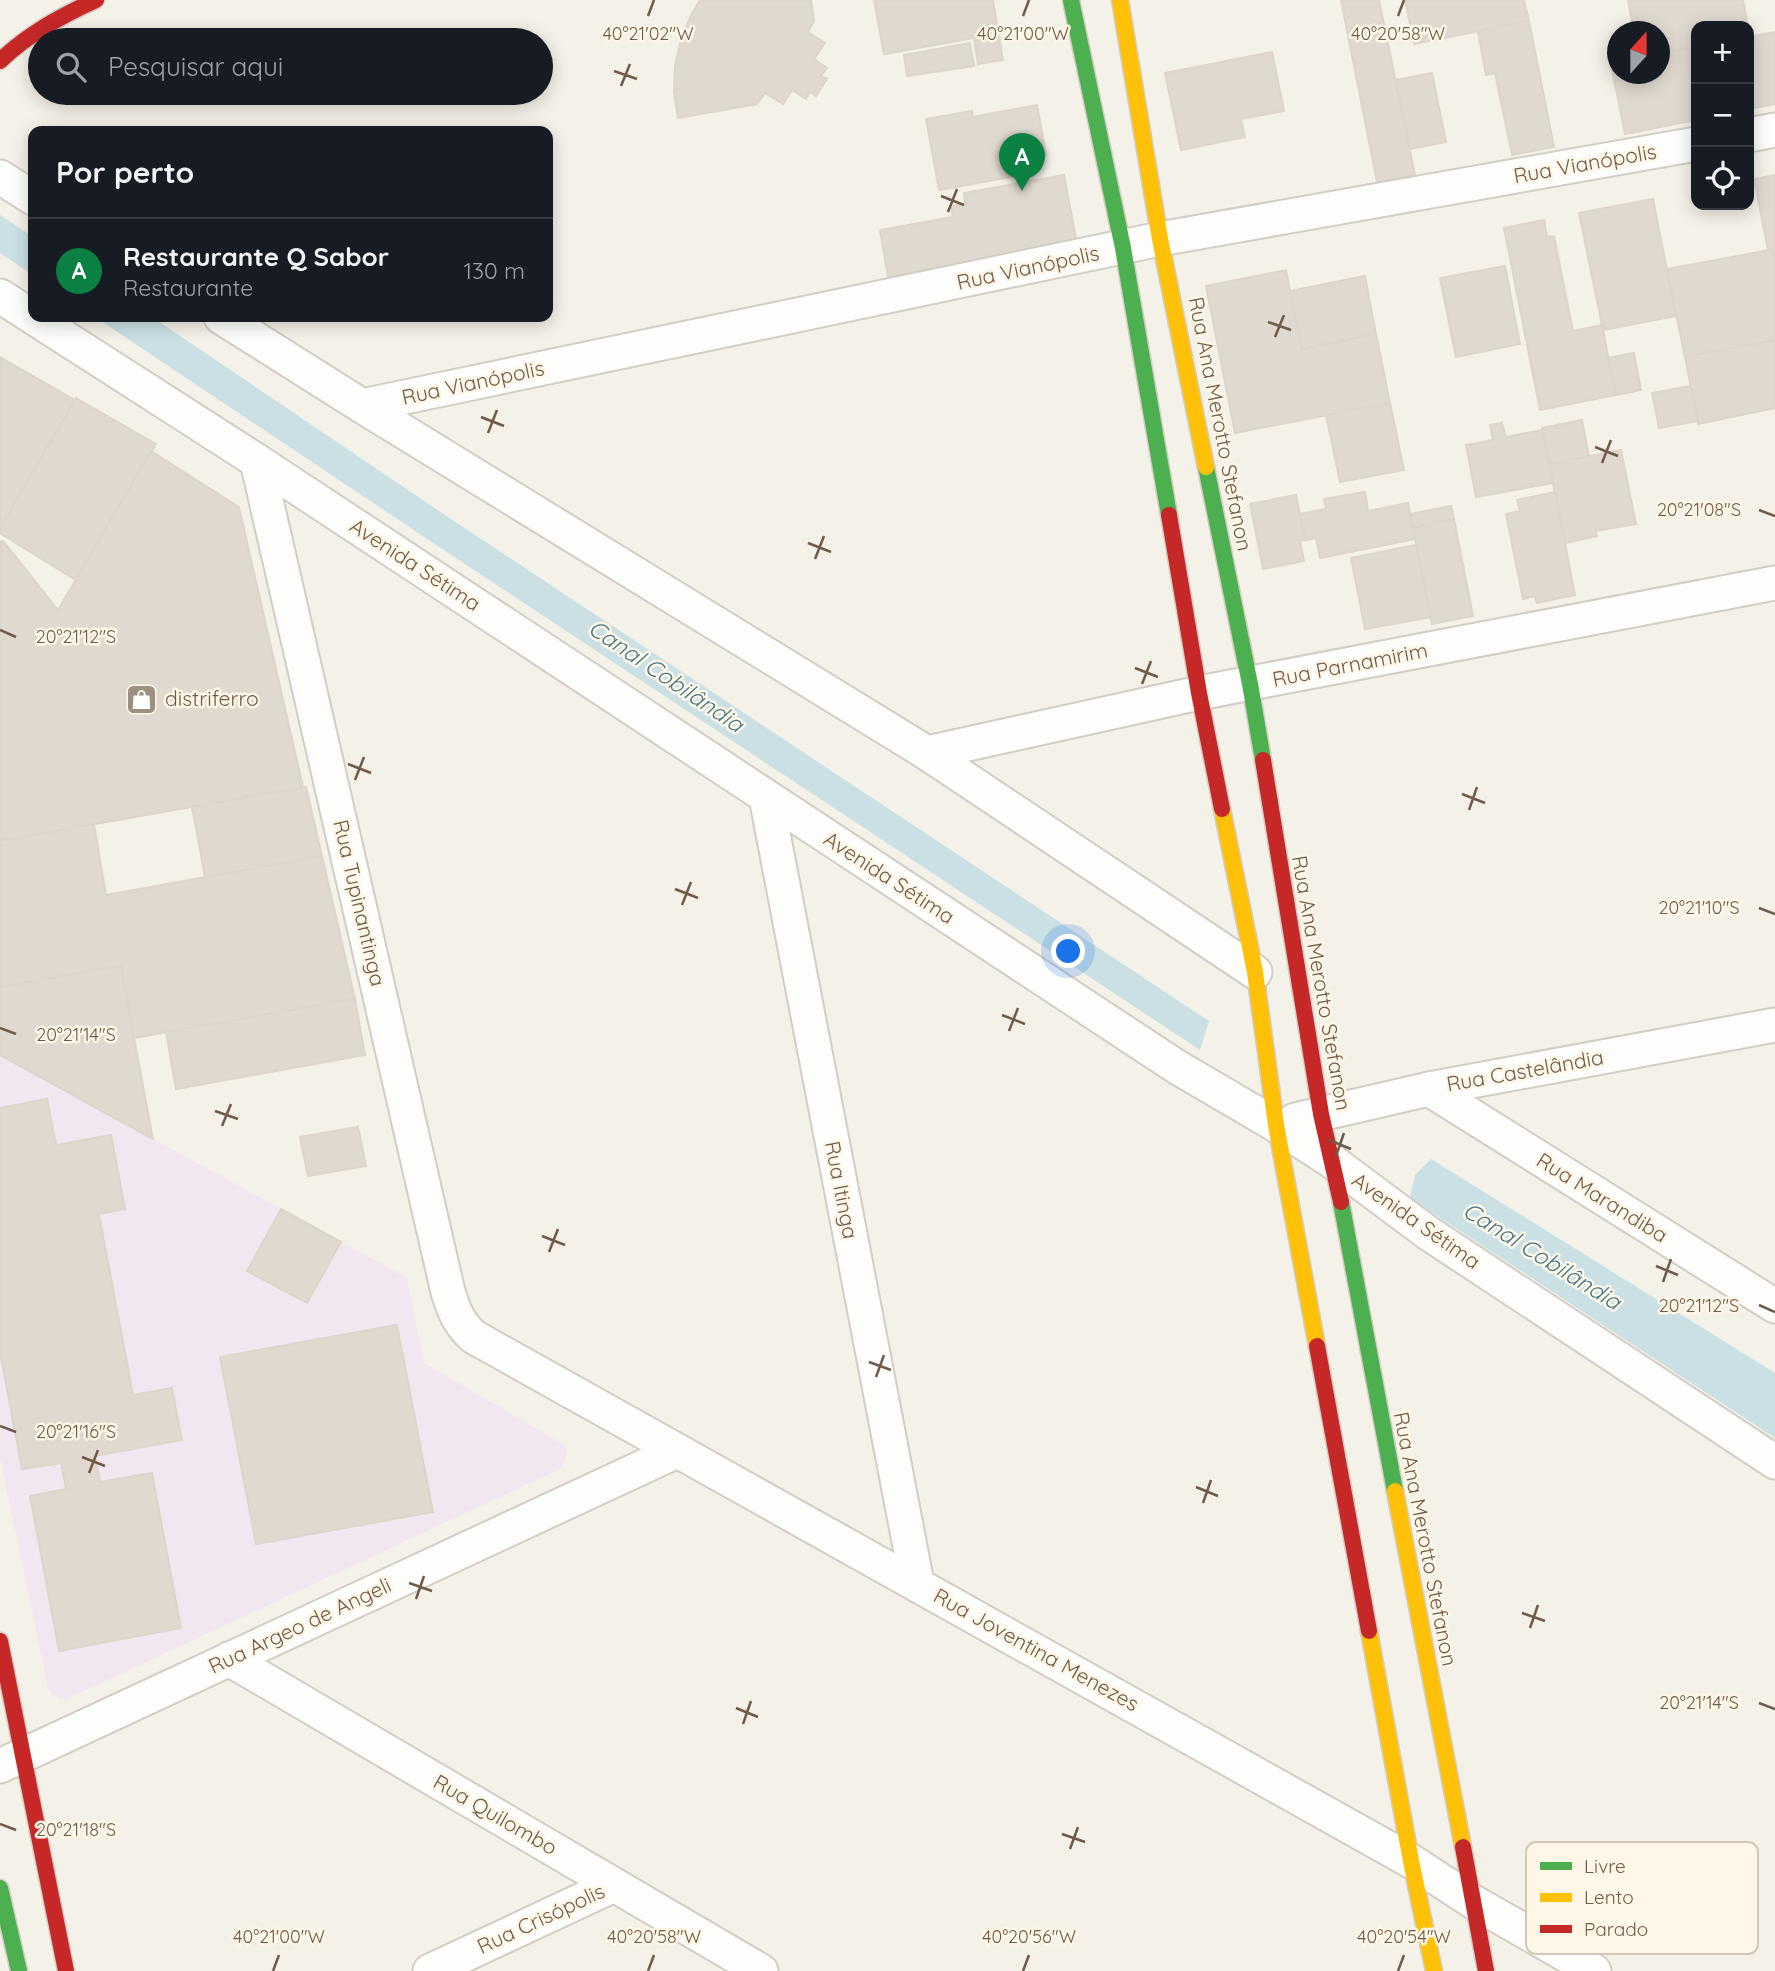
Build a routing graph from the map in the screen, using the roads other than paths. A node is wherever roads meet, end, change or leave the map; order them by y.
1 (96, 0) edge
2 (1071, 0) edge
3 (1120, 0) edge
4 (42, 28) edge
5 (28, 38) edge
6 (0, 61) edge
7 (1775, 130) edge
8 (1754, 134) edge
9 (1691, 145) edge
10 (0, 177) edge
11 (28, 195) edge
12 (1160, 239) junction
13 (1123, 248) junction
14 (0, 296) edge
15 (28, 314) edge
16 (40, 322) edge
17 (229, 322) edge
18 (362, 406) junction
19 (257, 461) junction
20 (1775, 583) edge
21 (1250, 684) junction
22 (1199, 693) junction
23 (927, 752) junction
24 (766, 797) junction
25 (1255, 972) junction
26 (1775, 1025) edge
27 (1429, 1089) junction
28 (1321, 1114) junction
29 (1276, 1125) junction
30 (1333, 1162) junction
31 (1775, 1306) edge
32 (474, 1337) joint
33 (677, 1451) junction
34 (1775, 1462) edge
35 (917, 1583) junction
36 (0, 1642) edge
37 (229, 1659) junction
38 (11, 1760) edge
39 (1411, 1861) junction
40 (614, 1885) junction
41 (0, 1888) edge
42 (1472, 1901) junction
43 (1526, 1932) edge
44 (1564, 1954) edge
45 (19, 1971) edge
46 (66, 1971) edge
47 (429, 1971) edge
48 (761, 1971) edge
49 (1434, 1971) edge
50 (1486, 1971) edge
51 (1594, 1971) edge

1 - 4 street
2 - 13 street
3 - 12 street, Rua Ana Merotto Stefanon
5 - 6 street
7 - 8 street
9 - 12 street, Rua Vianópolis
10 - 11 street
12 - 13 street, Rua Vianópolis
12 - 21 street, Rua Ana Merotto Stefanon
13 - 18 street, Rua Vianópolis
13 - 22 street
14 - 15 street, Avenida Sétima
16 - 19 street, Avenida Sétima
17 - 18 street
18 - 23 street
19 - 24 street, Avenida Sétima
19 - 32 street, Rua Tupinantinga
20 - 21 street, Rua Parnamirim
21 - 22 street, Rua Parnamirim
21 - 28 street, Rua Ana Merotto Stefanon
22 - 23 street, Rua Parnamirim
22 - 25 street
23 - 25 street
24 - 29 street, Avenida Sétima
24 - 35 street, Rua Itinga
25 - 29 street
26 - 27 street, Rua Castelândia
27 - 28 street, Rua Castelândia
27 - 31 street, Rua Marandiba
28 - 29 street, Rua Castelândia
28 - 30 street, Rua Ana Merotto Stefanon
29 - 30 street, Avenida Sétima
29 - 39 street
30 - 34 street, Avenida Sétima
30 - 42 street, Rua Ana Merotto Stefanon
32 - 33 street, Rua Joventina Menezes
33 - 35 street, Rua Joventina Menezes
33 - 37 street, Rua Argeo de Angeli
35 - 39 street, Rua Joventina Menezes
36 - 38 street
37 - 38 street, Rua Argeo de Angeli
37 - 40 street, Rua Quilombo
38 - 46 street
39 - 42 street, Rua Joventina Menezes
39 - 49 street
40 - 47 street, Rua Crisópolis
40 - 48 street, Rua Quilombo
41 - 45 street
42 - 43 street, Rua Joventina Menezes
42 - 50 street, Rua Ana Merotto Stefanon
44 - 51 street, Rua Joventina Menezes

